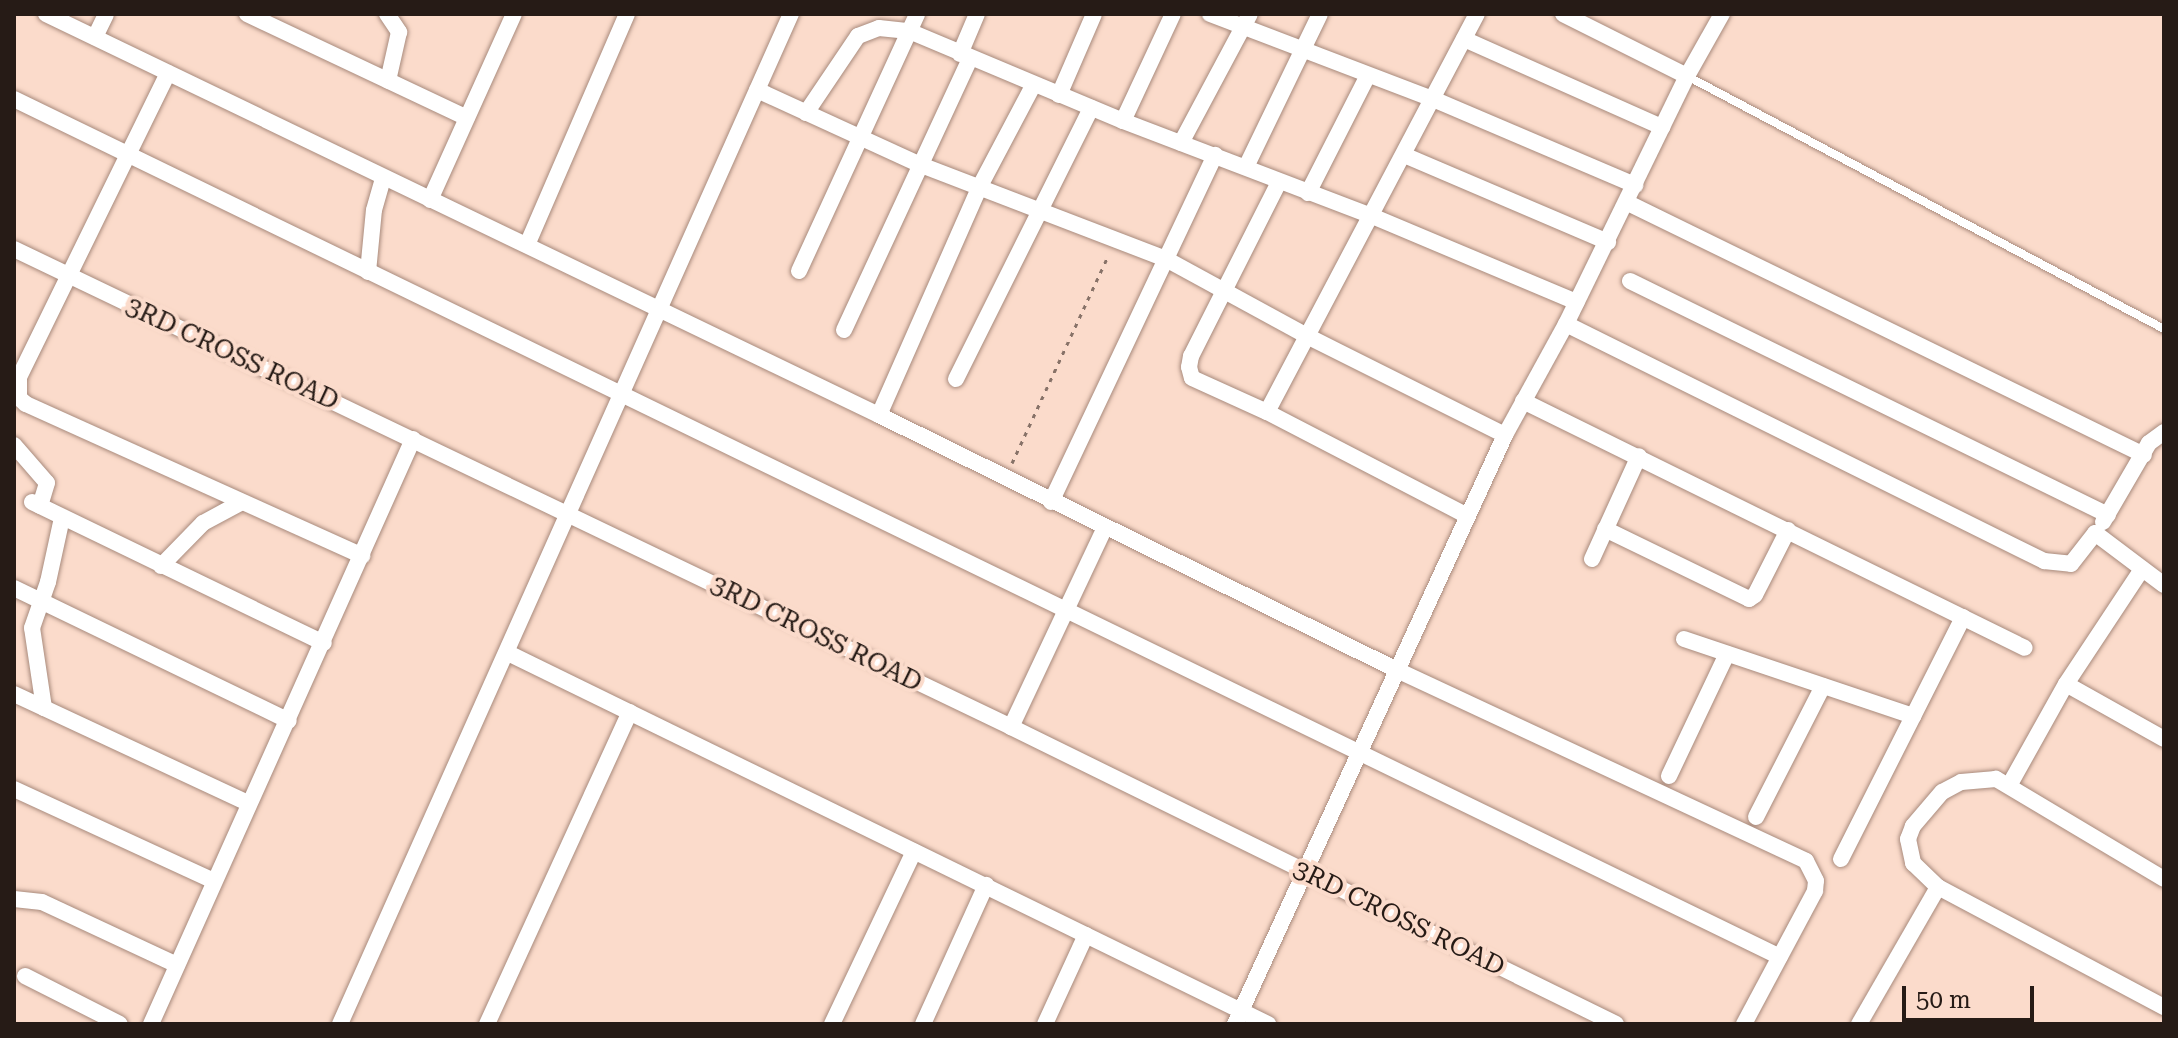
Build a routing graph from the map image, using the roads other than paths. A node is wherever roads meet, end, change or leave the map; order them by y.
1 (46, 14) edge
2 (106, 14) edge
3 (247, 14) edge
4 (387, 14) edge
5 (514, 14) edge
6 (627, 14) edge
7 (791, 14) edge
8 (917, 14) edge
9 (977, 14) edge
10 (1094, 14) edge
11 (1173, 14) edge
12 (1210, 14) edge
13 (1320, 14) edge
14 (1477, 14) edge
15 (1563, 14) edge
16 (1722, 14) edge
17 (1247, 20) edge
18 (909, 31) junction
19 (95, 37) junction
20 (1464, 39) junction
21 (1303, 50) junction
22 (965, 56) junction
23 (168, 73) junction
24 (1687, 76) junction
25 (1367, 77) junction
26 (388, 81) junction
27 (1034, 84) junction
28 (757, 90) junction
29 (1059, 95) junction
30 (14, 99) edge
31 (1433, 99) junction
32 (1091, 108) junction
33 (806, 113) junction
34 (467, 118) junction
35 (1123, 121) junction
36 (1662, 127) junction
37 (860, 139) junction
38 (1181, 143) junction
39 (125, 155) junction
40 (1215, 155) junction
41 (1404, 155) junction
42 (921, 165) junction
43 (1246, 167) junction
44 (383, 178) junction
45 (1279, 182) junction
46 (1635, 185) junction
47 (980, 186) junction
48 (1308, 193) junction
49 (430, 200) junction
50 (1628, 203) junction
51 (1040, 211) junction
52 (1372, 216) junction
53 (1608, 242) junction
54 (527, 245) junction
55 (14, 249) edge
56 (1166, 259) junction
57 (799, 271) dead end
58 (368, 272) junction
59 (67, 277) junction
60 (1630, 281) dead end
61 (1225, 289) junction
62 (1577, 302) junction
63 (660, 310) junction
64 (1566, 324) junction
65 (2164, 329) edge
66 (844, 330) dead end
67 (1307, 336) junction
68 (956, 379) dead end
69 (624, 395) junction
70 (1523, 401) junction
71 (17, 405) edge
72 (1267, 412) junction
73 (879, 415) junction
74 (2164, 432) edge
75 (1505, 435) junction
76 (413, 439) junction
77 (14, 445) edge
78 (2144, 455) junction
79 (1639, 456) junction
80 (242, 502) junction
81 (1051, 502) junction
82 (567, 515) junction
83 (1466, 515) junction
84 (2108, 515) junction
85 (62, 518) junction
86 (1105, 527) junction
87 (1605, 529) junction
88 (1788, 530) junction
89 (2095, 533) junction
90 (362, 556) junction
91 (1592, 559) dead end
92 (161, 566) junction
93 (2142, 569) junction
94 (2164, 585) edge
95 (14, 588) edge
96 (41, 599) junction
97 (1067, 611) junction
98 (1963, 617) junction
99 (1684, 639) dead end
100 (324, 643) junction
101 (2025, 648) dead end
102 (508, 653) junction
103 (1727, 654) junction
104 (1399, 671) junction
105 (2066, 684) junction
106 (1823, 686) junction
107 (14, 694) edge
108 (44, 708) junction
109 (630, 712) junction
110 (1913, 716) junction
111 (289, 721) junction
112 (1011, 727) junction
113 (2164, 739) edge
114 (1361, 753) junction
115 (1669, 776) dead end
116 (2010, 784) junction
117 (14, 789) edge
118 (248, 803) junction
119 (1756, 817) dead end
120 (914, 851) junction
121 (1841, 859) dead end
122 (1306, 872) junction
123 (2164, 879) edge
124 (214, 881) junction
125 (986, 885) junction
126 (1938, 887) junction
127 (14, 899) edge
128 (1086, 935) junction
129 (1780, 957) junction
130 (177, 965) junction
131 (25, 976) dead end
132 (2164, 1007) edge
133 (1238, 1018) edge
134 (120, 1024) edge
135 (151, 1024) edge
136 (340, 1024) edge
137 (487, 1024) edge
138 (832, 1024) edge
139 (923, 1024) edge
140 (1045, 1024) edge
141 (1268, 1024) edge
142 (1616, 1024) edge
143 (1744, 1024) edge
144 (1859, 1024) edge

1 - 19 street
2 - 19 street
3 - 26 street
4 - 26 street
5 - 34 street
6 - 54 street
7 - 28 street
8 - 18 street
9 - 22 street
10 - 29 street
11 - 35 street
12 - 17 street
13 - 21 street
14 - 20 street
15 - 24 street
16 - 24 street
17 - 21 street
17 - 38 street
18 - 22 street
18 - 33 street
18 - 37 street
19 - 23 street
20 - 31 street
20 - 36 street
21 - 25 street
21 - 43 street
22 - 27 street
22 - 42 street
23 - 39 street
23 - 44 street
24 - 36 street
24 - 65 lane
25 - 31 street
25 - 48 street
26 - 34 street
27 - 29 street
27 - 47 street
28 - 33 street
28 - 63 street
29 - 32 street
30 - 39 street
31 - 41 street
31 - 46 street
32 - 35 street
32 - 51 street
33 - 37 street
34 - 49 street
35 - 38 street
36 - 46 street
37 - 42 street
37 - 57 street
38 - 40 street
39 - 58 street
39 - 59 street
40 - 43 street
40 - 56 street
41 - 52 street
41 - 53 street
42 - 47 street
42 - 66 street
43 - 45 street
44 - 49 street
44 - 58 street
45 - 48 street
45 - 61 street
46 - 50 street
47 - 51 street
47 - 73 street
48 - 52 street
49 - 54 street
50 - 53 street
50 - 78 street
51 - 56 street
51 - 68 street
52 - 62 street
52 - 67 street
53 - 62 street
54 - 63 street
55 - 59 street, 3RD CROSS ROAD
56 - 61 street
56 - 81 street
58 - 69 street
59 - 71 street
59 - 76 street, 3RD CROSS ROAD
60 - 84 street
61 - 67 street
61 - 72 street
62 - 64 street
63 - 69 street
63 - 73 street
64 - 70 street
64 - 89 street
67 - 72 street
67 - 75 street
69 - 82 street
69 - 97 street
70 - 75 street
70 - 79 street
71 - 80 street
72 - 83 street
73 - 81 street
74 - 78 street
75 - 83 street
76 - 82 street, 3RD CROSS ROAD
76 - 90 street
77 - 85 street
78 - 84 street
79 - 87 street
79 - 88 street
80 - 90 street
80 - 92 street
81 - 86 street
82 - 102 street
82 - 112 street, 3RD CROSS ROAD
83 - 104 street
84 - 89 street
85 - 92 street
85 - 96 street
86 - 97 street
86 - 104 street
87 - 88 street
87 - 91 street
88 - 98 street
89 - 93 street
90 - 100 street
92 - 100 street
93 - 94 street
93 - 105 street
95 - 96 street
96 - 108 street
96 - 111 street
97 - 112 street
97 - 114 street
98 - 101 street
98 - 110 street
99 - 103 street
100 - 111 street
102 - 109 street
102 - 136 street
103 - 106 street
103 - 115 street
104 - 114 street
104 - 129 street
105 - 113 street
105 - 116 street
106 - 110 street
106 - 119 street
107 - 108 street
108 - 118 street
109 - 120 street
109 - 137 street
110 - 121 street
111 - 118 street
112 - 122 street, 3RD CROSS ROAD
114 - 122 street
114 - 129 street
116 - 123 street
116 - 126 street
117 - 124 street
118 - 124 street
120 - 125 street
120 - 138 street
122 - 133 street
122 - 142 street, 3RD CROSS ROAD
124 - 130 street
125 - 128 street
125 - 139 street
126 - 132 street
126 - 144 street
127 - 130 street
128 - 133 street
128 - 140 street
129 - 143 street
130 - 135 street
131 - 134 street
133 - 141 street

